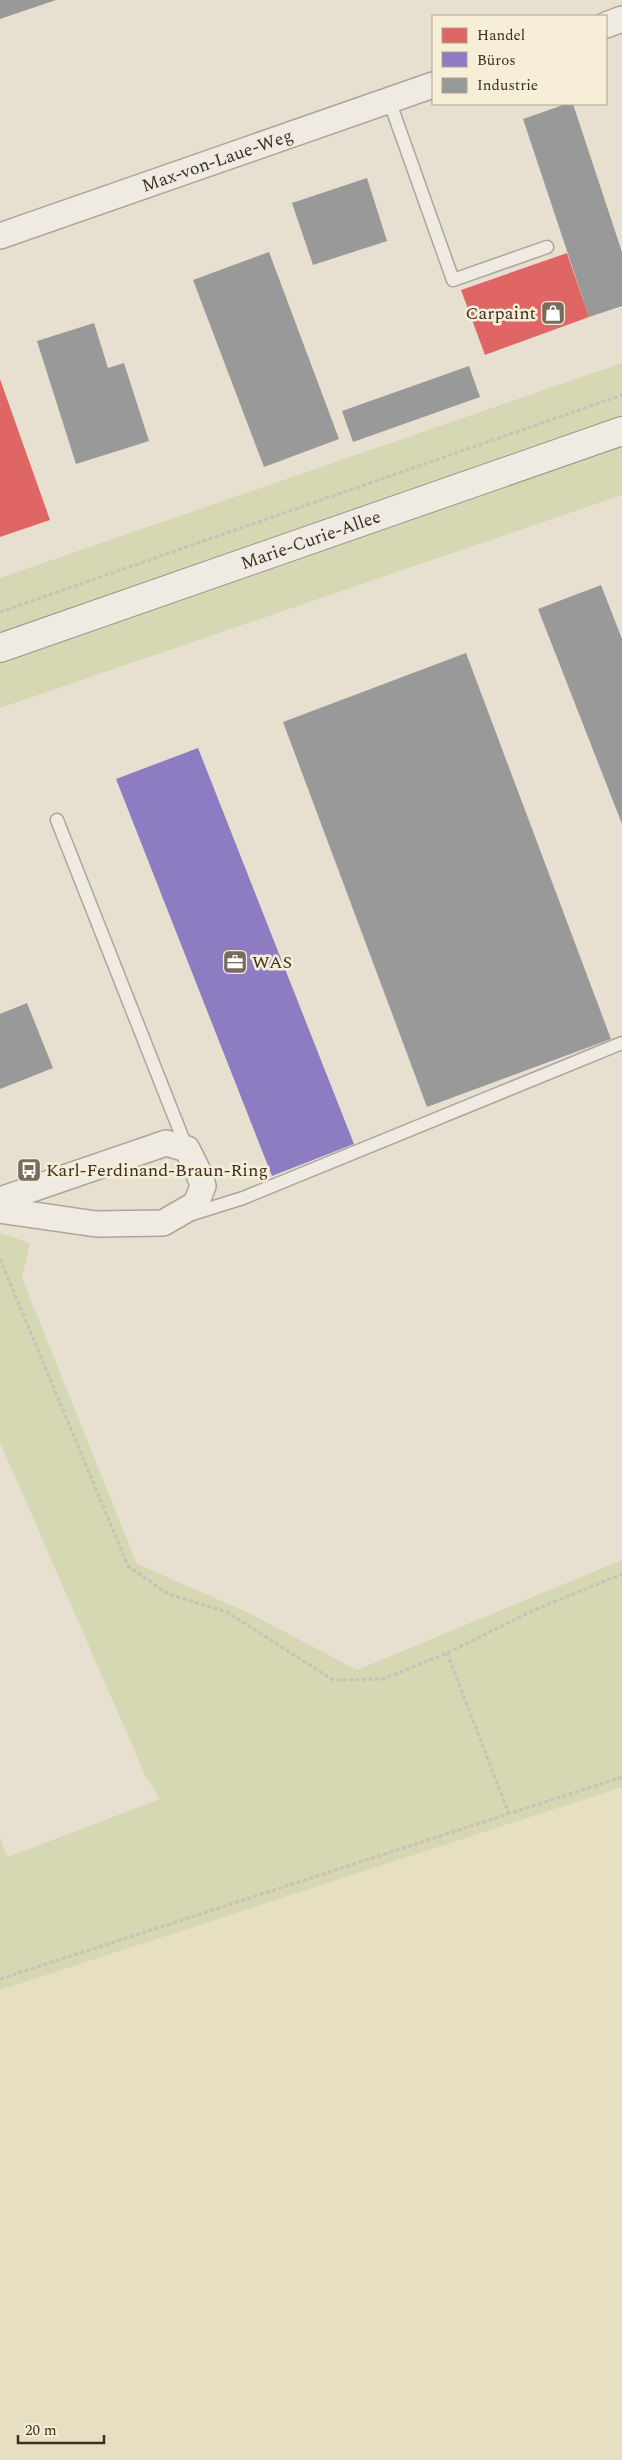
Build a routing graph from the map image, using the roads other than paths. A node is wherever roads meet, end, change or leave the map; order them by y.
1 (622, 19) edge
2 (607, 25) edge
3 (432, 85) edge
4 (389, 100) junction
5 (0, 236) edge
6 (547, 247) dead end
7 (622, 431) edge
8 (0, 648) edge
9 (57, 820) dead end
10 (622, 1043) edge
11 (187, 1149) junction
12 (0, 1200) edge
13 (0, 1210) edge
14 (163, 1223) junction

1 - 2 street
3 - 4 street, Max-von-Laue-Weg
4 - 5 street, Max-von-Laue-Weg
4 - 6 lane
7 - 8 main road, Marie-Curie-Allee
9 - 11 lane
10 - 14 lane
11 - 12 street
11 - 14 street
13 - 14 street

